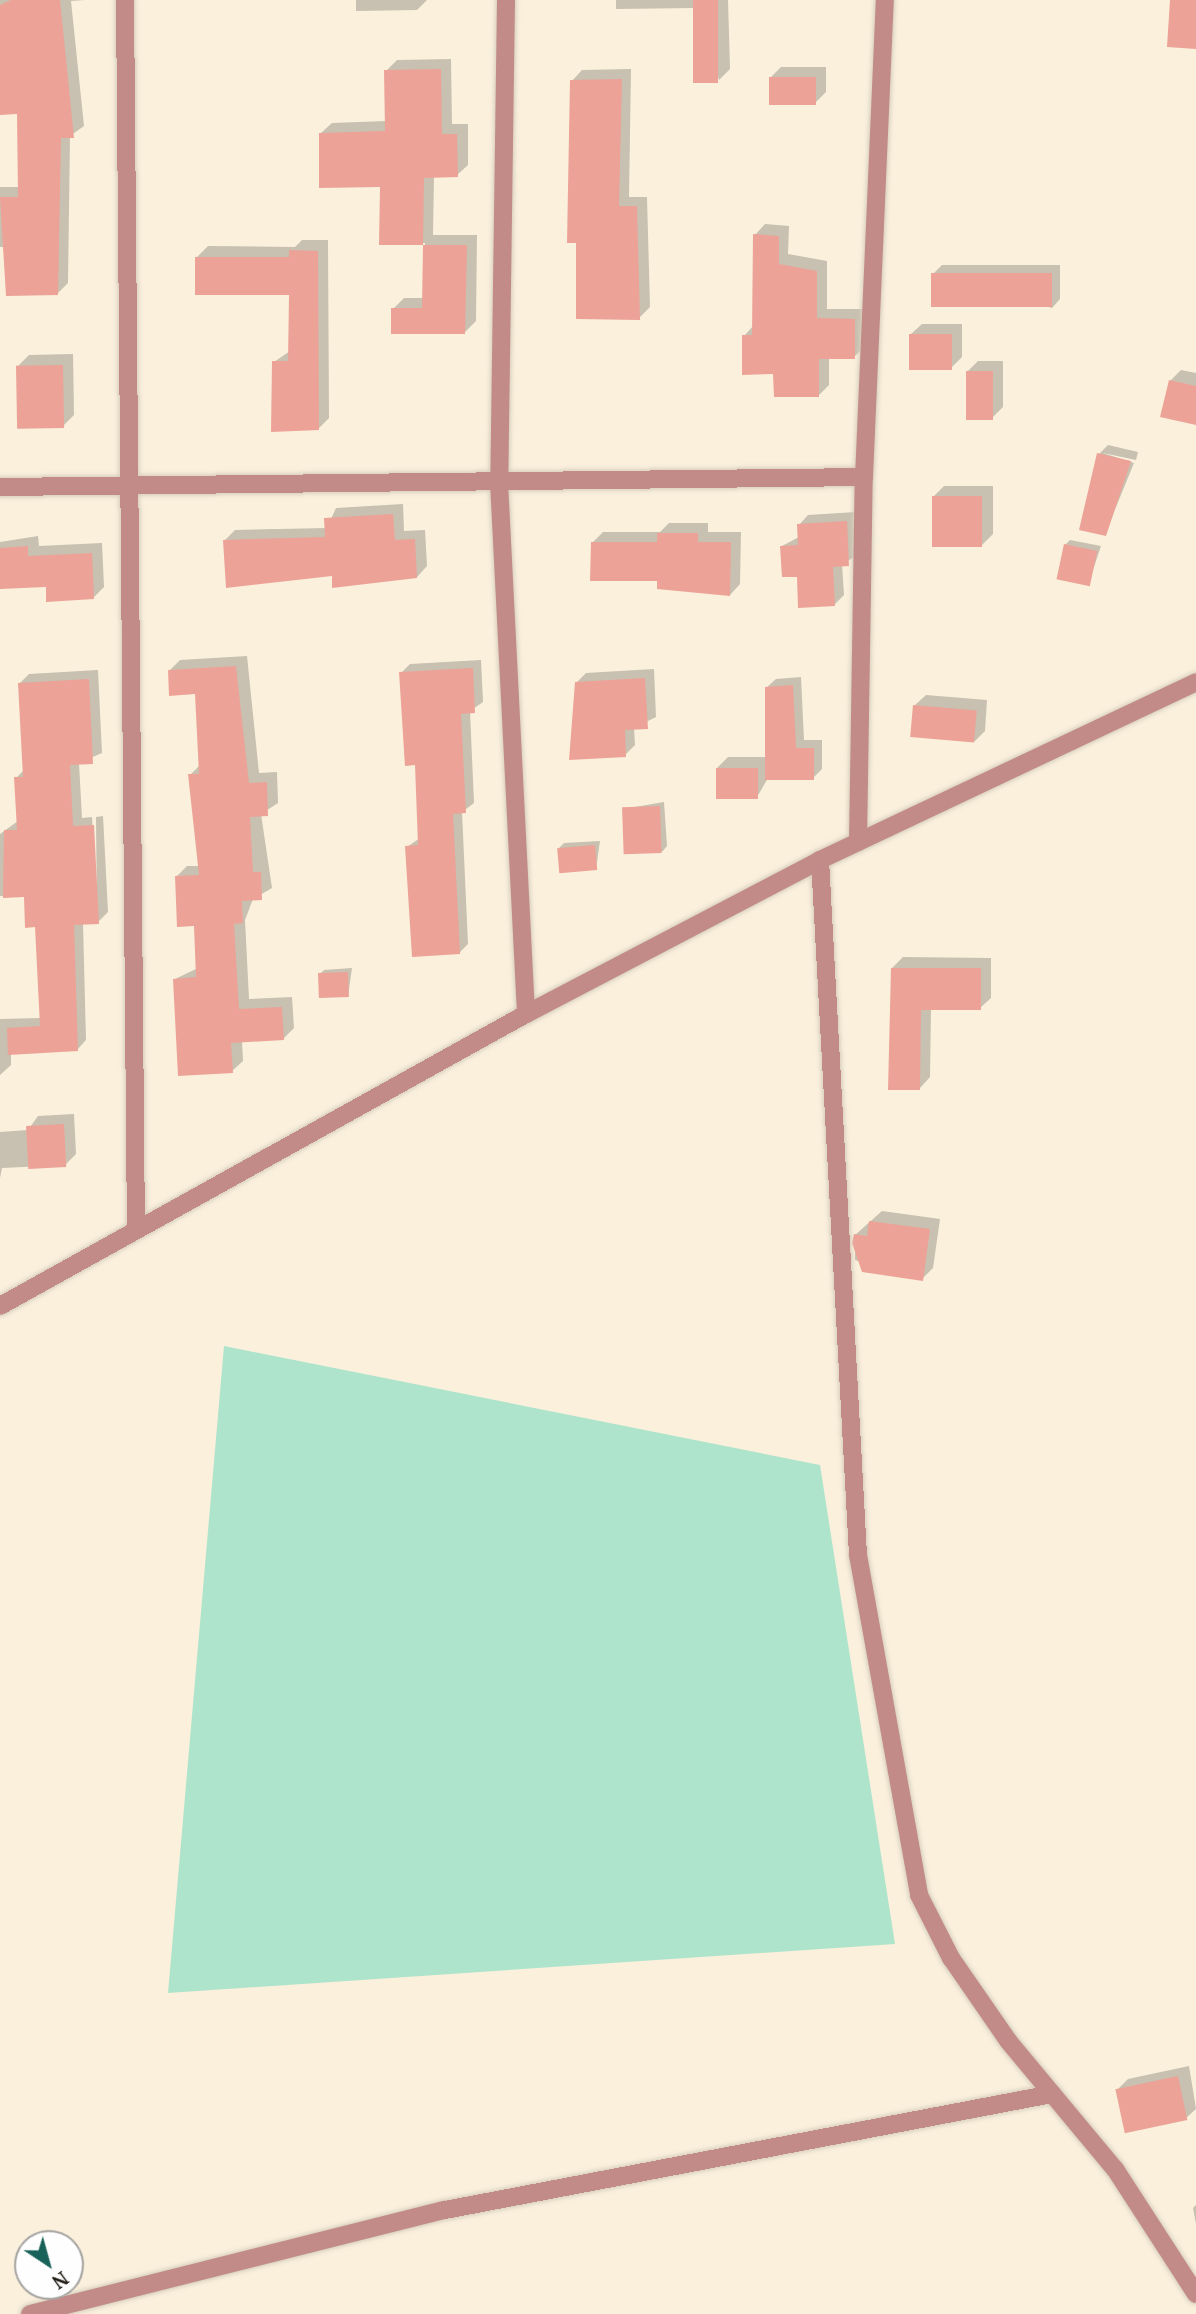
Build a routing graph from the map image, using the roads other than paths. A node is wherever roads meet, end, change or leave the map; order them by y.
1 (125, 0) edge
2 (506, 0) edge
3 (885, 0) edge
4 (864, 477) junction
5 (499, 482) junction
6 (0, 487) edge
7 (125, 488) junction
8 (1196, 682) edge
9 (858, 842) junction
10 (820, 860) junction
11 (526, 1014) junction
12 (136, 1230) junction
13 (0, 1306) edge
14 (1052, 2094) junction
15 (1196, 2294) edge
16 (30, 2314) edge

1 - 7 street
2 - 5 street
3 - 4 street
4 - 5 street
4 - 9 street
5 - 7 street
5 - 11 street
6 - 7 street
7 - 12 street
8 - 9 street
9 - 10 street
10 - 11 street
10 - 14 street
11 - 12 street
12 - 13 street
14 - 15 street
14 - 16 street

